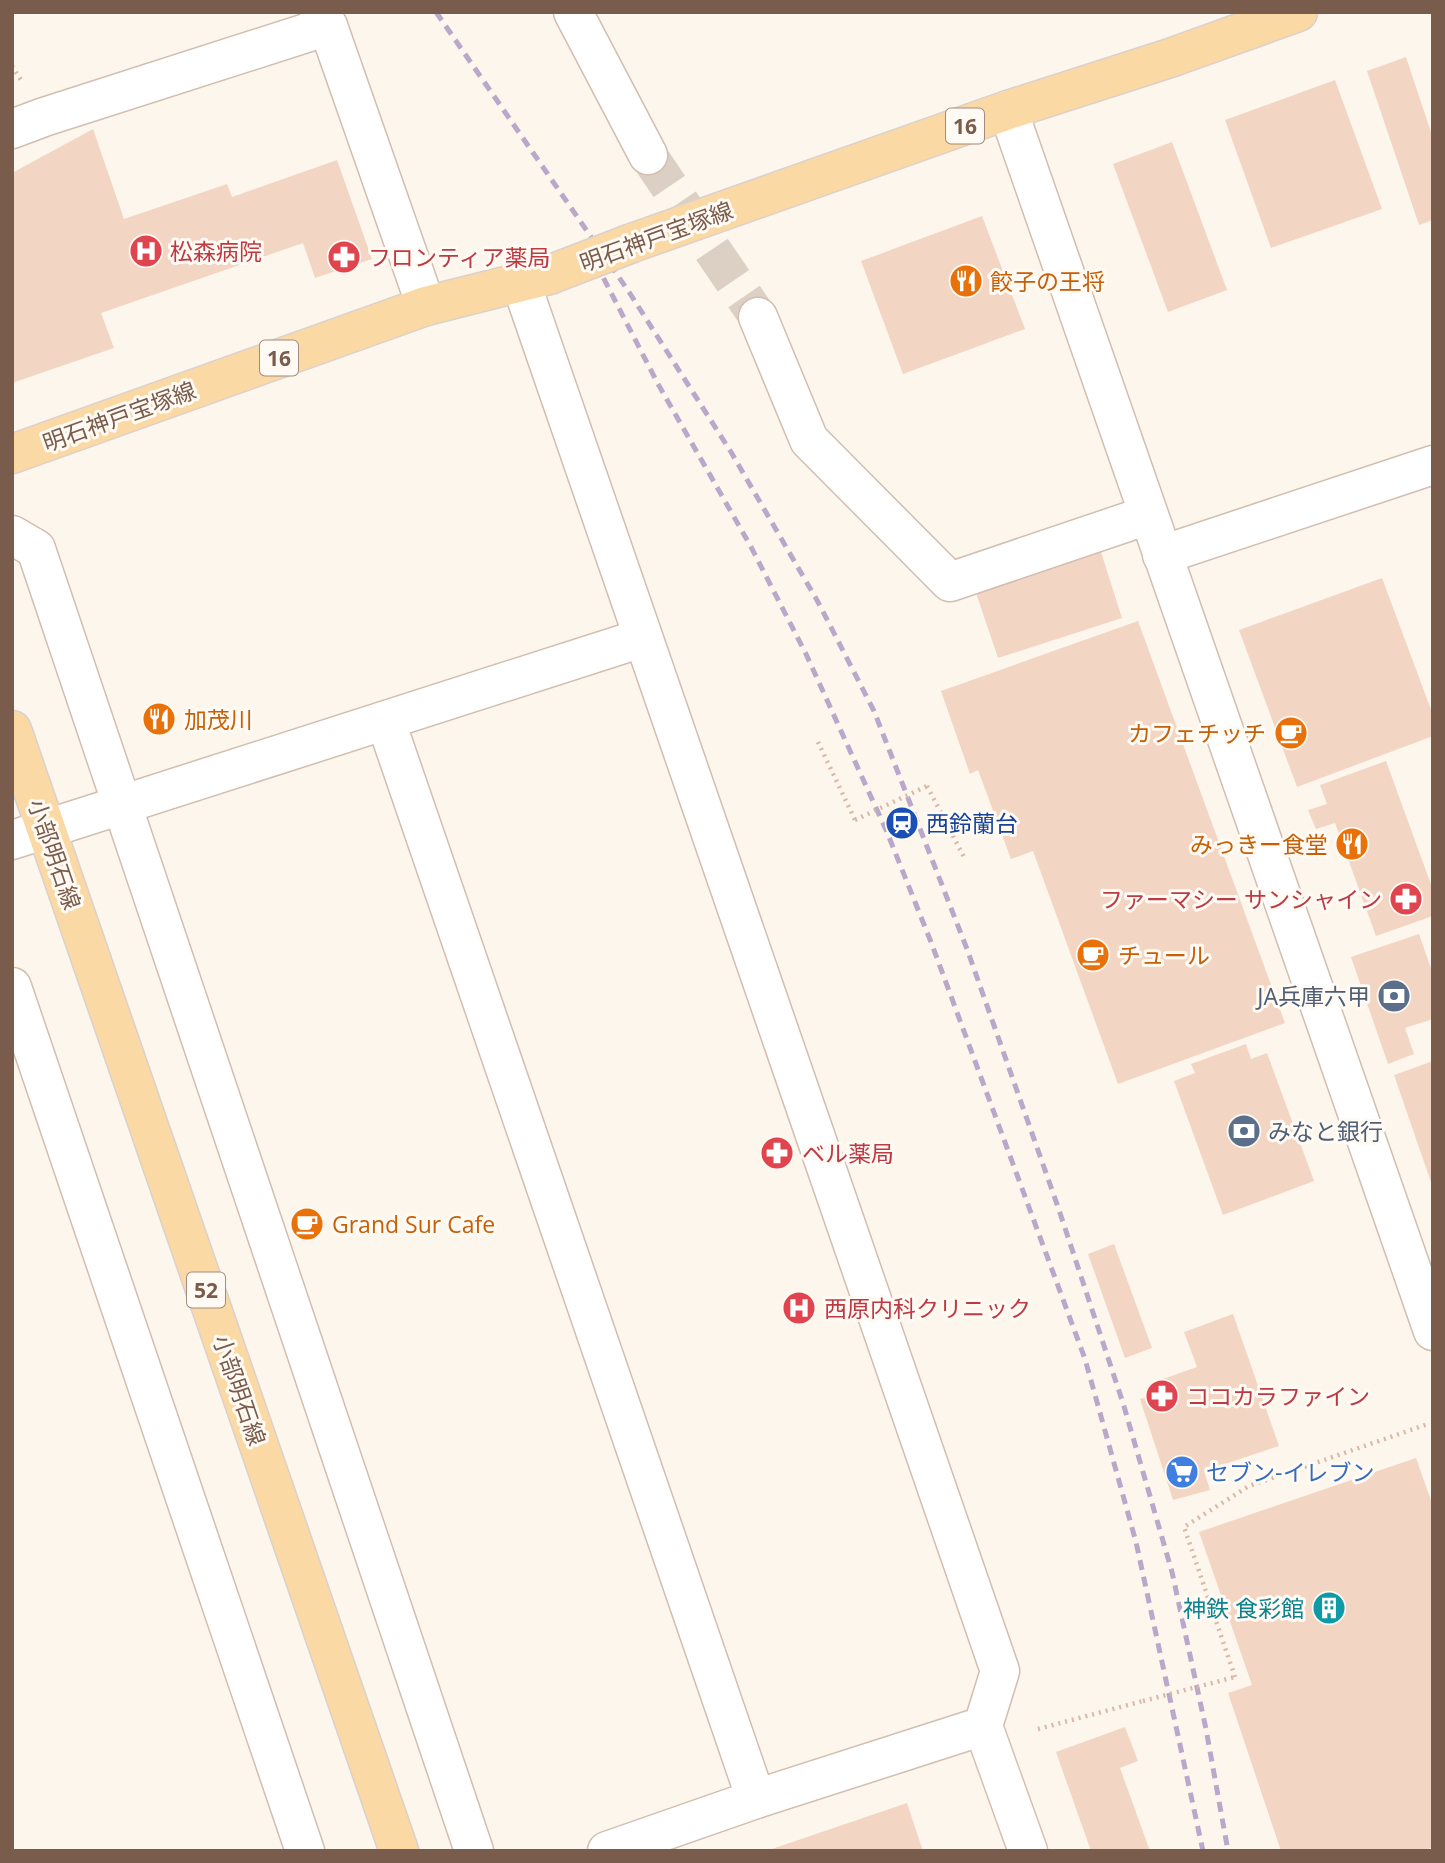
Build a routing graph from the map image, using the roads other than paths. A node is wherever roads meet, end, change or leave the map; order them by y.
1 (573, 12) edge
2 (1298, 12) edge
3 (323, 19) edge
4 (1008, 110) junction
5 (12, 129) edge
6 (648, 155) tunnel mouth
7 (535, 279) junction
8 (426, 306) junction
9 (758, 317) tunnel mouth
10 (12, 454) edge
11 (1433, 464) edge
12 (1149, 515) junction
13 (12, 535) edge
14 (1162, 555) junction
15 (642, 638) junction
16 (386, 722) junction
17 (12, 730) edge
18 (122, 804) junction
19 (29, 834) edge
20 (12, 987) edge
21 (1433, 1331) edge
22 (983, 1726) junction
23 (756, 1799) junction
24 (305, 1851) edge
25 (399, 1851) edge
26 (474, 1851) edge
27 (607, 1851) edge
28 (1028, 1851) edge

1 - 6 street
2 - 4 main road, 明石神戸宝塚線 / 16
3 - 5 street
3 - 8 street
4 - 7 main road, 明石神戸宝塚線 / 16, bridge
4 - 12 street
7 - 8 main road, 明石神戸宝塚線 / 16
7 - 15 street
8 - 10 main road, 明石神戸宝塚線 / 16
9 - 12 street
11 - 14 street
12 - 14 street
13 - 18 street
14 - 21 street
15 - 16 street
15 - 22 street
16 - 18 street
16 - 23 street
17 - 19 main road, 小部明石線 / 52
18 - 19 street
18 - 26 street
19 - 25 main road, 小部明石線 / 52
20 - 24 street
22 - 23 street
22 - 28 street
23 - 27 street

